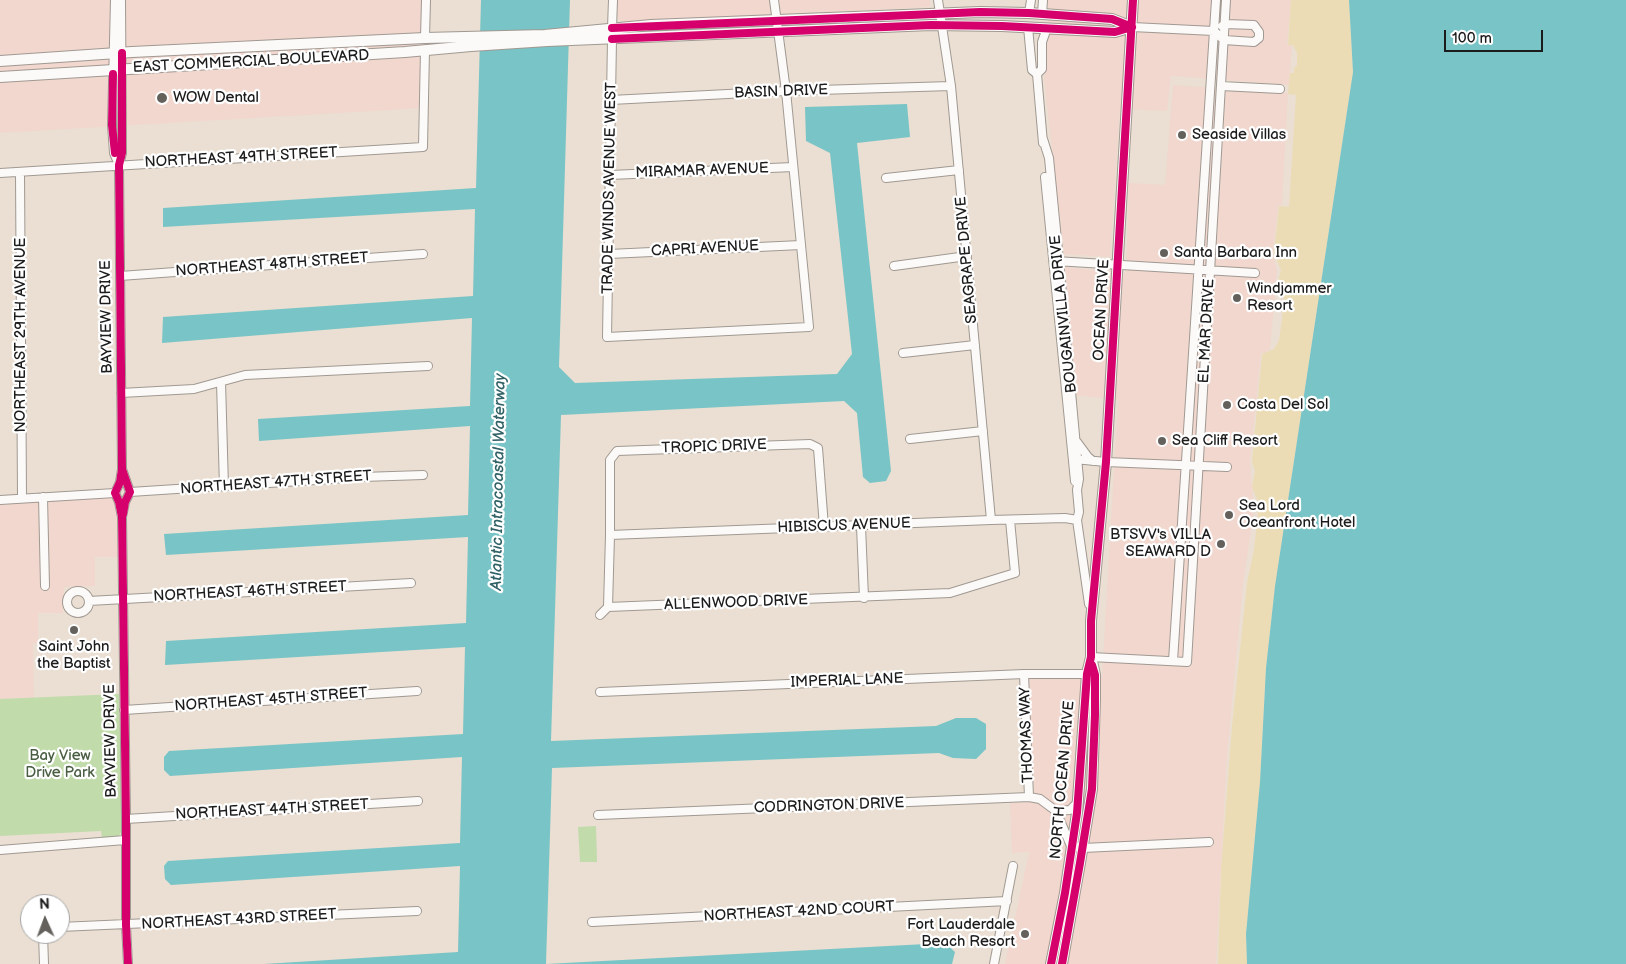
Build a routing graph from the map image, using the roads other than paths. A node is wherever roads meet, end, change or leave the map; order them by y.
1 (115, 0) edge
2 (121, 0) edge
3 (426, 0) edge
4 (613, 0) edge
5 (774, 0) edge
6 (938, 0) edge
7 (1031, 0) edge
8 (1043, 0) edge
9 (1133, 0) edge
10 (1216, 0) edge
11 (1226, 0) edge
12 (940, 13) junction
13 (1029, 13) junction
14 (1042, 14) junction
15 (776, 20) junction
16 (1225, 24) junction
17 (943, 26) junction
18 (1028, 27) junction
19 (1132, 27) junction
20 (1047, 28) junction
21 (1214, 31) junction
22 (778, 32) junction
23 (612, 33) junction
24 (425, 38) junction
25 (1224, 40) junction
26 (471, 42) junction
27 (285, 45) junction
28 (271, 46) junction
29 (425, 50) junction
30 (405, 52) junction
31 (118, 53) junction
32 (272, 60) junction
33 (0, 61) edge
34 (254, 61) junction
35 (118, 70) junction
36 (1037, 74) junction
37 (0, 77) edge
38 (951, 86) junction
39 (1221, 86) junction
40 (1280, 89) dead end
41 (786, 91) junction
42 (611, 100) junction
43 (119, 165) junction
44 (793, 167) junction
45 (959, 170) junction
46 (20, 172) junction
47 (0, 173) edge
48 (610, 175) junction
49 (886, 178) dead end
50 (801, 245) junction
51 (423, 254) dead end
52 (608, 254) junction
53 (966, 256) junction
54 (1056, 261) junction
55 (1118, 265) junction
56 (894, 266) dead end
57 (1198, 270) junction
58 (1211, 270) junction
59 (1255, 273) dead end
60 (120, 276) junction
61 (975, 345) junction
62 (903, 353) dead end
63 (428, 366) dead end
64 (221, 382) junction
65 (121, 393) junction
66 (983, 431) junction
67 (910, 438) dead end
68 (1076, 441) junction
69 (1075, 459) junction
70 (1093, 461) junction
71 (1106, 462) junction
72 (1185, 466) junction
73 (1199, 466) junction
74 (1227, 467) dead end
75 (122, 469) junction
76 (423, 475) dead end
77 (224, 487) junction
78 (117, 492) junction
79 (128, 492) junction
80 (43, 497) junction
81 (22, 498) junction
82 (0, 500) edge
83 (122, 517) junction
84 (991, 520) junction
85 (1010, 520) junction
86 (1078, 520) junction
87 (861, 526) junction
88 (824, 527) junction
89 (610, 535) junction
90 (411, 583) dead end
91 (45, 586) dead end
92 (864, 598) junction
93 (123, 600) junction
94 (89, 601) dead end
95 (608, 608) junction
96 (600, 615) dead end
97 (1092, 621) junction
98 (1091, 658) junction
99 (1174, 661) junction
100 (1024, 674) junction
101 (1091, 674) junction
102 (417, 691) dead end
103 (600, 692) dead end
104 (124, 710) junction
105 (1029, 797) junction
106 (418, 802) dead end
107 (1078, 802) junction
108 (1056, 811) junction
109 (598, 815) dead end
110 (126, 819) junction
111 (125, 840) junction
112 (1210, 842) dead end
113 (1071, 846) junction
114 (1083, 848) junction
115 (0, 850) edge
116 (1013, 866) dead end
117 (1007, 901) junction
118 (417, 911) dead end
119 (592, 922) dead end
120 (126, 926) junction
121 (70, 927) edge
122 (43, 944) edge
123 (44, 964) edge
124 (128, 964) edge
125 (994, 964) edge
126 (1051, 964) edge
127 (1062, 964) edge

1 - 31 street, BAYVIEW DRIVE
2 - 31 street, BAYVIEW DRIVE
3 - 24 street
4 - 23 street, TRADE WINDS AVENUE WEST
5 - 15 street
6 - 12 street, SEAGRAPE DRIVE
7 - 13 street
8 - 14 street
9 - 19 main road, OCEAN DRIVE
10 - 21 street, EL MAR DRIVE
11 - 16 street, EL MAR DRIVE
12 - 13 main road
12 - 15 main road
12 - 17 street, SEAGRAPE DRIVE
13 - 14 main road
14 - 18 main road
14 - 19 main road
15 - 22 street
15 - 23 main road
16 - 21 street
16 - 25 street, EL MAR DRIVE
16 - 25 street
17 - 18 main road
17 - 22 main road
17 - 38 street, SEAGRAPE DRIVE
18 - 20 main road
18 - 36 street
19 - 20 main road
19 - 21 street
19 - 55 main road, OCEAN DRIVE
20 - 36 street, BOUGAINVILLA DRIVE
21 - 25 street
21 - 57 street, EL MAR DRIVE
22 - 23 main road
22 - 41 street
23 - 26 main road
23 - 42 street, TRADE WINDS AVENUE WEST
24 - 26 main road, EAST COMMERCIAL BOULEVARD
24 - 27 main road, EAST COMMERCIAL BOULEVARD
24 - 30 main road
25 - 39 street, EL MAR DRIVE
26 - 29 main road, EAST COMMERCIAL BOULEVARD
27 - 28 main road, EAST COMMERCIAL BOULEVARD
27 - 32 main road
28 - 31 main road, EAST COMMERCIAL BOULEVARD
28 - 34 main road
29 - 30 main road, EAST COMMERCIAL BOULEVARD
29 - 43 street, NORTHEAST 49TH STREET
30 - 32 main road, EAST COMMERCIAL BOULEVARD
31 - 33 main road, EAST COMMERCIAL BOULEVARD
31 - 35 street, BAYVIEW DRIVE
32 - 34 main road, EAST COMMERCIAL BOULEVARD
34 - 35 main road, EAST COMMERCIAL BOULEVARD
35 - 37 main road, EAST COMMERCIAL BOULEVARD
35 - 43 street, BAYVIEW DRIVE
36 - 54 street, BOUGAINVILLA DRIVE
38 - 41 street, BASIN DRIVE
38 - 45 street, SEAGRAPE DRIVE
39 - 40 street
39 - 58 street, EL MAR DRIVE
41 - 42 street, BASIN DRIVE
41 - 44 street
42 - 48 street, TRADE WINDS AVENUE WEST
43 - 46 street, NORTHEAST 49TH STREET
43 - 60 street, BAYVIEW DRIVE
44 - 48 street, MIRAMAR AVENUE
44 - 50 street
45 - 49 street
45 - 53 street, SEAGRAPE DRIVE
46 - 47 street, NORTHEAST 49TH STREET
46 - 81 street, NORTHEAST 29TH AVENUE
48 - 52 street, TRADE WINDS AVENUE WEST
50 - 52 street, CAPRI AVENUE
50 - 52 street, TRADE WINDS AVENUE WEST
51 - 60 street, NORTHEAST 48TH STREET
53 - 56 street
53 - 61 street, SEAGRAPE DRIVE
54 - 55 street
54 - 68 street, BOUGAINVILLA DRIVE
54 - 69 street, BOUGAINVILLA DRIVE
55 - 57 street
55 - 71 main road, OCEAN DRIVE
57 - 58 street
57 - 72 street, EL MAR DRIVE
58 - 59 street
58 - 73 street, EL MAR DRIVE
60 - 65 street, BAYVIEW DRIVE
61 - 62 street
61 - 66 street, SEAGRAPE DRIVE
63 - 64 street
64 - 65 street
64 - 77 street
65 - 75 street, BAYVIEW DRIVE
66 - 67 street
66 - 84 street, SEAGRAPE DRIVE
68 - 69 street, BOUGAINVILLA DRIVE
68 - 70 street
69 - 70 street
69 - 86 street, BOUGAINVILLA DRIVE
70 - 71 street
71 - 72 street
71 - 97 main road, OCEAN DRIVE
72 - 73 street
72 - 99 street, EL MAR DRIVE
73 - 74 street
73 - 99 street, EL MAR DRIVE
75 - 78 street, BAYVIEW DRIVE
75 - 79 street, BAYVIEW DRIVE
76 - 77 street, NORTHEAST 47TH STREET
77 - 79 street, NORTHEAST 47TH STREET
78 - 79 street
78 - 79 street
78 - 80 street
78 - 83 street, BAYVIEW DRIVE
79 - 83 street, BAYVIEW DRIVE
80 - 81 street
80 - 91 street
81 - 82 street
83 - 93 street, BAYVIEW DRIVE
84 - 85 street, HIBISCUS AVENUE
84 - 87 street, HIBISCUS AVENUE
85 - 86 street, HIBISCUS AVENUE
85 - 92 street, ALLENWOOD DRIVE
86 - 97 street, BOUGAINVILLA DRIVE
87 - 88 street, HIBISCUS AVENUE
87 - 92 street
88 - 89 street, HIBISCUS AVENUE
88 - 89 street, TROPIC DRIVE
89 - 95 street
90 - 93 street, NORTHEAST 46TH STREET
92 - 95 street, ALLENWOOD DRIVE
93 - 94 street, NORTHEAST 46TH STREET
93 - 104 street, BAYVIEW DRIVE
95 - 96 street
97 - 98 main road, NORTH OCEAN DRIVE
98 - 99 street
98 - 101 main road, NORTH OCEAN DRIVE
100 - 101 street, IMPERIAL LANE
100 - 103 street, IMPERIAL LANE
100 - 105 street, THOMAS WAY
101 - 107 main road, NORTH OCEAN DRIVE
101 - 114 main road, NORTH OCEAN DRIVE
102 - 104 street, NORTHEAST 45TH STREET
104 - 110 street, BAYVIEW DRIVE
105 - 108 street, CODRINGTON DRIVE
105 - 109 street, CODRINGTON DRIVE
106 - 110 street, NORTHEAST 44TH STREET
107 - 108 street
107 - 113 main road, NORTH OCEAN DRIVE
108 - 113 street
110 - 111 street, BAYVIEW DRIVE
111 - 115 street
111 - 120 street, BAYVIEW DRIVE
112 - 114 street
113 - 114 street
113 - 126 main road, NORTH OCEAN DRIVE
114 - 127 main road, NORTH OCEAN DRIVE
116 - 117 street
117 - 119 street, NORTHEAST 42ND COURT
117 - 125 street
118 - 120 street, NORTHEAST 43RD STREET
120 - 121 street, NORTHEAST 43RD STREET
120 - 124 street, BAYVIEW DRIVE
122 - 123 street

